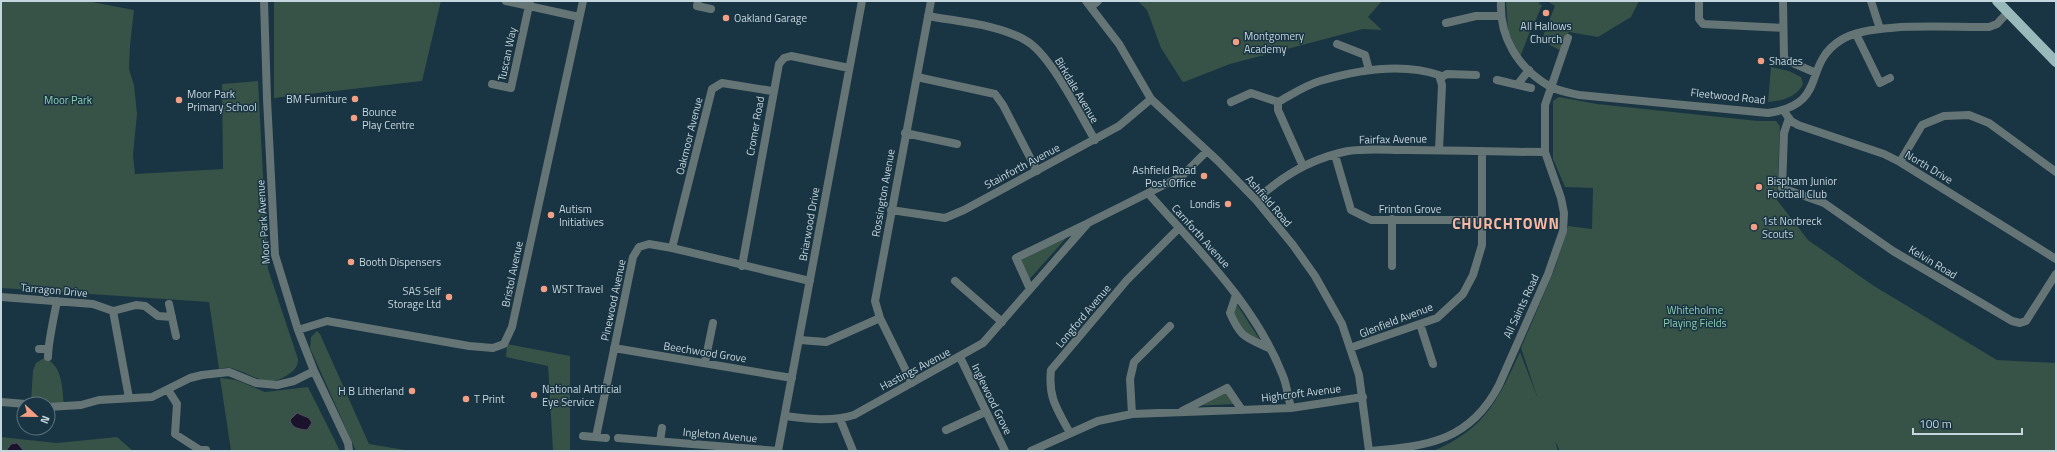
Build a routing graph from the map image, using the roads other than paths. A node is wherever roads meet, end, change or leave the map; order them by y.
1 (264, 1) edge
2 (506, 1) edge
3 (583, 1) edge
4 (698, 1) edge
5 (862, 1) edge
6 (930, 1) edge
7 (1098, 1) edge
8 (1501, 1) edge
9 (1700, 1) edge
10 (1783, 1) edge
11 (1871, 1) edge
12 (1997, 1) edge
13 (529, 3) edge
14 (1088, 4) edge
15 (711, 9) dead end
16 (1451, 12) dead end
17 (2008, 12) junction
18 (928, 16) junction
19 (1501, 16) junction
20 (579, 17) junction
21 (1782, 28) junction
22 (1880, 29) junction
23 (1856, 34) junction
24 (1568, 38) dead end
25 (1337, 44) dead end
26 (2056, 62) edge
27 (849, 68) junction
28 (1369, 70) junction
29 (1529, 70) junction
30 (1474, 73) dead end
31 (1816, 73) junction
32 (917, 77) junction
33 (1440, 78) junction
34 (1890, 78) dead end
35 (1497, 80) dead end
36 (492, 84) dead end
37 (1518, 84) junction
38 (1550, 87) junction
39 (1530, 88) dead end
40 (772, 91) junction
41 (1151, 98) junction
42 (1231, 102) dead end
43 (1278, 102) junction
44 (1784, 110) junction
45 (1789, 118) junction
46 (905, 134) junction
47 (1095, 140) junction
48 (952, 146) dead end
49 (1439, 150) junction
50 (1207, 151) junction
51 (1482, 151) junction
52 (1545, 152) junction
53 (1335, 155) junction
54 (1900, 162) junction
55 (1303, 166) junction
56 (1037, 171) junction
57 (2056, 172) edge
58 (1148, 193) junction
59 (1256, 200) junction
60 (891, 210) junction
61 (1392, 219) junction
62 (1481, 220) junction
63 (1088, 223) junction
64 (1179, 228) junction
65 (672, 248) junction
66 (2056, 259) edge
67 (742, 266) junction
68 (1392, 266) dead end
69 (2056, 274) edge
70 (810, 281) junction
71 (955, 281) dead end
72 (1030, 289) junction
73 (1236, 296) junction
74 (1, 297) edge
75 (57, 301) junction
76 (169, 304) dead end
77 (113, 311) junction
78 (172, 317) junction
79 (880, 318) junction
80 (1002, 322) junction
81 (713, 323) dead end
82 (1420, 324) junction
83 (1170, 326) dead end
84 (298, 330) junction
85 (176, 336) dead end
86 (800, 340) junction
87 (614, 348) junction
88 (1269, 348) junction
89 (1350, 348) junction
90 (45, 352) dead end
91 (960, 357) junction
92 (705, 362) junction
93 (1433, 364) dead end
94 (314, 371) junction
95 (792, 378) junction
96 (912, 383) junction
97 (168, 390) junction
98 (1363, 397) junction
99 (130, 398) junction
100 (1, 402) edge
101 (16, 403) edge
102 (56, 407) edge
103 (1291, 408) junction
104 (1242, 410) junction
105 (984, 412) junction
106 (1180, 412) junction
107 (1132, 414) junction
108 (785, 416) junction
109 (840, 419) junction
110 (662, 428) dead end
111 (946, 430) dead end
112 (1070, 433) junction
113 (582, 436) dead end
114 (596, 437) junction
115 (606, 438) dead end
116 (618, 438) dead end
117 (660, 441) junction
118 (206, 450) dead end
119 (349, 451) edge
120 (778, 451) edge
121 (853, 451) edge
122 (1005, 451) edge
123 (1031, 451) edge
124 (1370, 451) edge

1 - 84 street, Moor Park Avenue
2 - 13 street
3 - 20 street, Bristol Avenue
4 - 15 street
5 - 27 street, Briarwood Drive
6 - 18 street, Rossington Avenue
7 - 14 street
8 - 19 street
9 - 21 street
10 - 21 street
11 - 22 street
12 - 17 main road
13 - 20 street
13 - 36 street, Tuscan Way
14 - 41 street, Ashfield Road
16 - 19 street
17 - 22 street, Fleetwood Road
17 - 26 main road
18 - 32 street, Rossington Avenue
18 - 47 street, Birkdale Avenue
19 - 29 street
20 - 84 street, Bristol Avenue
21 - 31 street
22 - 23 street, Fleetwood Road
23 - 31 street, Fleetwood Road
23 - 34 street
24 - 38 street, All Saints Road
25 - 28 street
27 - 40 street, Cromer Road
27 - 70 street, Briarwood Drive
28 - 33 street
28 - 43 street
29 - 37 street
29 - 38 street
30 - 33 street
31 - 44 street, Fleetwood Road
32 - 46 street, Rossington Avenue
32 - 56 street
33 - 49 street
35 - 37 street
37 - 39 street
38 - 44 street, Fleetwood Road
38 - 52 street, All Saints Road
40 - 65 street, Oakmoor Avenue
40 - 67 street, Cromer Road
41 - 47 street, Stainforth Avenue
41 - 50 street, Ashfield Road
42 - 43 street
43 - 55 street
44 - 45 street, North Drive
45 - 54 street, North Drive
45 - 69 street, Kelvin Road
46 - 48 street
46 - 60 street, Rossington Avenue
47 - 56 street, Stainforth Avenue
49 - 51 street, Fairfax Avenue
49 - 53 street, Fairfax Avenue
50 - 58 street, Hastings Avenue
50 - 59 street, Ashfield Road
51 - 52 street, Fairfax Avenue
51 - 62 street, Glenfield Avenue
52 - 124 street, All Saints Road
53 - 55 street, Fairfax Avenue
53 - 61 street, Frinton Grove
54 - 57 street
54 - 66 street, North Drive
55 - 59 street, Fairfax Avenue
56 - 60 street, Stainforth Avenue
58 - 63 street, Hastings Avenue
58 - 64 street, Carnforth Avenue
59 - 89 street, Ashfield Road
60 - 79 street, Rossington Avenue
61 - 62 street, Frinton Grove
61 - 68 street
62 - 82 street, Glenfield Avenue
63 - 72 street, Hastings Avenue
63 - 72 street, Hastings Avenue
64 - 73 street, Carnforth Avenue
64 - 112 street, Longford Avenue
65 - 67 street, Pinewood Avenue
65 - 87 street, Pinewood Avenue
67 - 70 street, Pinewood Avenue
70 - 86 street, Briarwood Drive
71 - 80 street
72 - 80 street, Hastings Avenue
73 - 88 street, Carnforth Avenue
73 - 88 street
74 - 75 street, Tarragon Drive
75 - 77 street, Tarragon Drive
75 - 90 street
76 - 78 street
77 - 78 street
77 - 99 street
78 - 85 street
79 - 86 street
79 - 96 street, Rossington Avenue
80 - 91 street, Hastings Avenue
81 - 92 street
82 - 89 street, Glenfield Avenue
82 - 93 street
83 - 107 street
84 - 94 street, Moor Park Avenue
86 - 95 street, Briarwood Drive
87 - 92 street, Beechwood Grove
87 - 114 street, Pinewood Avenue
88 - 103 street, Carnforth Avenue
89 - 98 street, Ashfield Road
91 - 96 street, Hastings Avenue
91 - 105 street, Inglewood Grove
92 - 95 street, Beechwood Grove
94 - 97 street
94 - 119 street, Moor Park Avenue
95 - 108 street, Briarwood Drive
96 - 109 street, Hastings Avenue
97 - 99 street
97 - 118 street
98 - 103 street, Highcroft Avenue
98 - 124 street, Ashfield Road
99 - 102 street
100 - 101 street
103 - 104 street, Highcroft Avenue
104 - 106 street, Highcroft Avenue
104 - 106 street, Highcroft Avenue
105 - 111 street
105 - 122 street, Inglewood Grove
106 - 107 street, Highcroft Avenue
107 - 112 street, Highcroft Avenue
108 - 109 street, Hastings Avenue
108 - 120 street, Briarwood Drive
109 - 121 street
110 - 117 street
112 - 123 street, Highcroft Avenue
113 - 114 street
114 - 115 street
116 - 117 street, Ingleton Avenue
117 - 120 street, Ingleton Avenue

